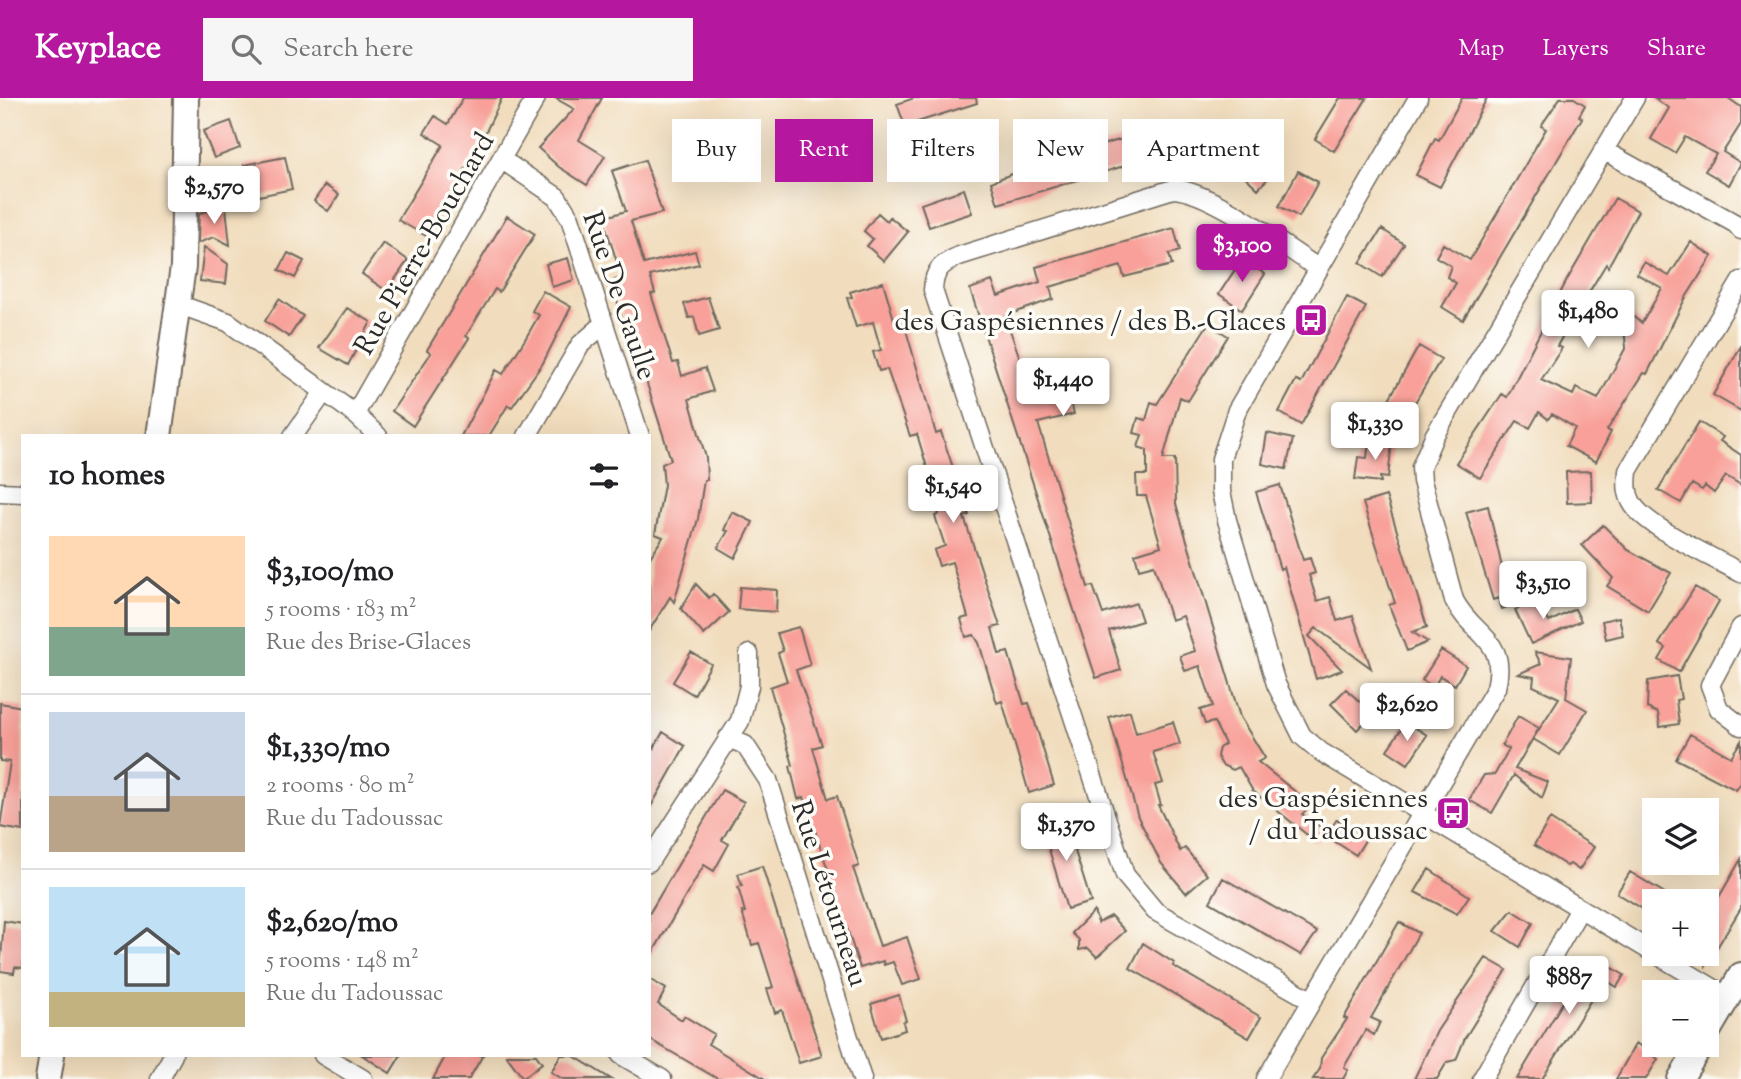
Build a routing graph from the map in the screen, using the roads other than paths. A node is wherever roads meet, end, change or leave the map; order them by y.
1 (186, 98) edge
2 (536, 98) edge
3 (1418, 98) edge
4 (1635, 98) edge
5 (1603, 150) junction
6 (501, 159) junction
7 (1741, 230) edge
8 (1318, 268) junction
9 (1741, 281) edge
10 (180, 305) junction
11 (604, 324) junction
12 (324, 392) junction
13 (355, 414) junction
14 (159, 434) edge
15 (294, 434) edge
16 (376, 434) edge
17 (528, 434) edge
18 (639, 434) edge
19 (0, 492) edge
20 (21, 493) edge
21 (1741, 573) edge
22 (1741, 627) edge
23 (749, 654) dead end
24 (1741, 726) edge
25 (728, 738) junction
26 (1422, 813) junction
27 (651, 859) edge
28 (1580, 909) junction
29 (1642, 945) edge
30 (1677, 966) edge
31 (1741, 975) edge
32 (1728, 997) junction
33 (1311, 1000) junction
34 (1719, 1013) edge
35 (52, 1057) edge
36 (172, 1057) edge
37 (328, 1057) edge
38 (624, 1057) edge
39 (1693, 1057) edge
40 (48, 1079) edge
41 (160, 1079) edge
42 (363, 1079) edge
43 (662, 1079) edge
44 (862, 1079) edge
45 (1266, 1079) edge
46 (1482, 1079) edge
47 (1681, 1079) edge

1 - 10 street
2 - 6 street, Rue Pierre-Bouchard
3 - 8 street
4 - 5 street
5 - 7 street
5 - 26 street
6 - 11 street, Rue De Gaulle
6 - 13 street, Rue Pierre-Bouchard
8 - 26 street
8 - 33 street
9 - 21 street
10 - 12 street
10 - 14 street
11 - 17 street
11 - 18 street, Rue De Gaulle
12 - 13 street
12 - 15 street
13 - 16 street
19 - 20 street
22 - 24 street
23 - 25 street
25 - 27 street
25 - 44 street, Rue Létourneau
26 - 28 street
26 - 33 street
28 - 29 street
28 - 46 street
30 - 32 street
31 - 32 street
32 - 34 street
33 - 45 street
35 - 40 street
36 - 41 street
37 - 42 street
38 - 43 street
39 - 47 street

